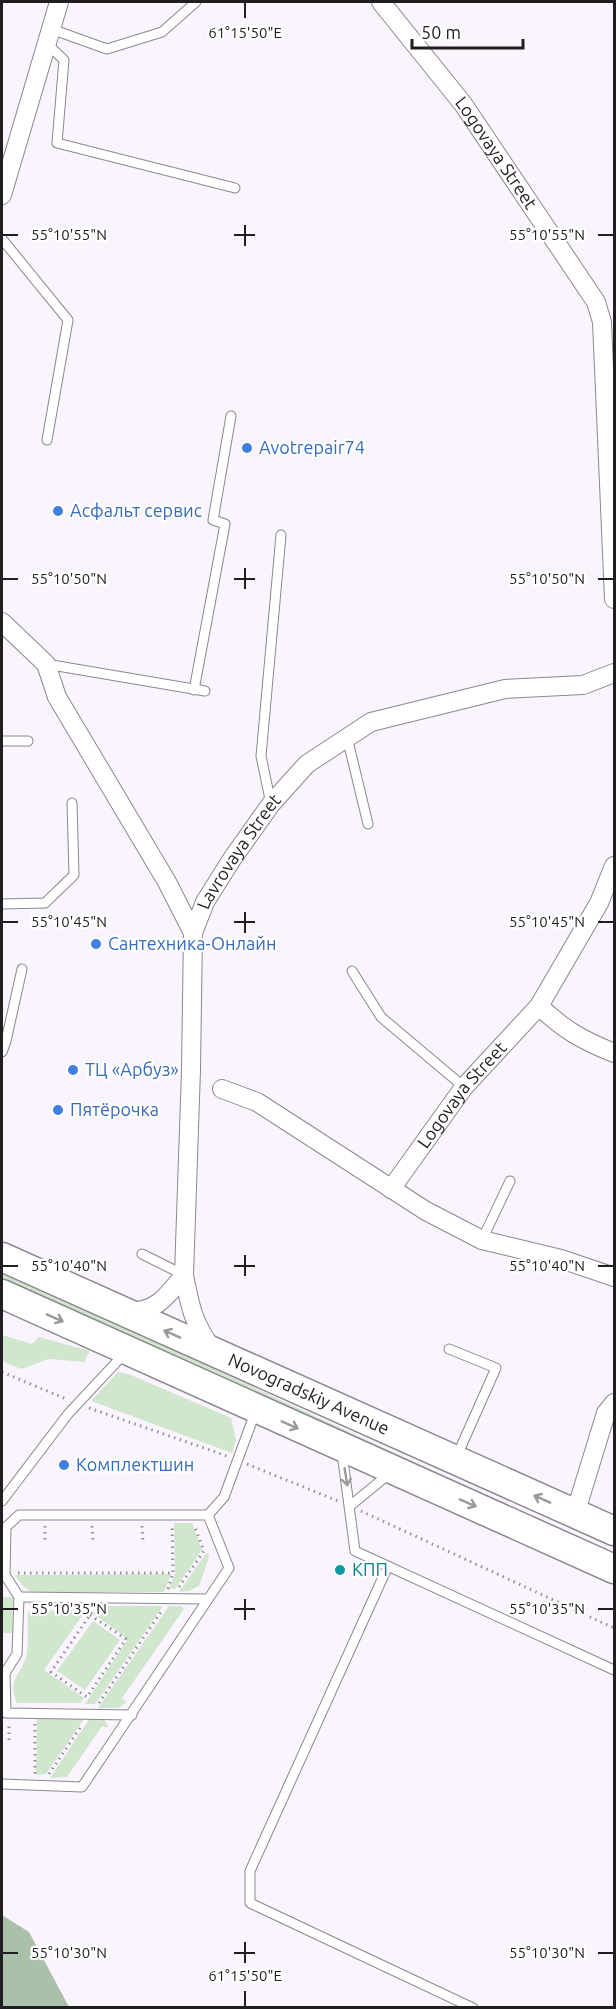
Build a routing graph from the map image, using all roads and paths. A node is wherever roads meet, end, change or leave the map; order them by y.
1 (59, 2) edge
2 (196, 2) edge
3 (381, 2) edge
4 (48, 36) junction
5 (235, 188) dead end
6 (2, 195) edge
7 (2, 239) edge
8 (610, 388) edge
9 (231, 417) dead end
10 (47, 440) dead end
11 (281, 536) dead end
12 (615, 599) edge
13 (2, 622) edge
14 (46, 664) junction
15 (615, 673) edge
16 (347, 737) junction
17 (2, 741) edge
18 (28, 741) dead end
19 (72, 803) dead end
20 (271, 804) junction
21 (368, 824) dead end
22 (615, 866) edge
23 (2, 904) edge
24 (12, 904) junction
25 (2, 913) edge
26 (193, 933) junction
27 (22, 969) dead end
28 (352, 971) dead end
29 (539, 1006) junction
30 (6, 1017) edge
31 (2, 1052) edge
32 (615, 1053) edge
33 (464, 1087) junction
34 (222, 1089) dead end
35 (510, 1181) dead end
36 (390, 1189) junction
37 (482, 1240) junction
38 (142, 1254) dead end
39 (2, 1257) edge
40 (184, 1275) junction
41 (615, 1277) edge
42 (2, 1294) edge
43 (123, 1312) junction
44 (449, 1349) dead end
45 (126, 1351) junction
46 (215, 1353) junction
47 (2, 1371) edge
48 (615, 1403) edge
49 (77, 1404) junction
50 (256, 1410) junction
51 (341, 1448) junction
52 (238, 1460) junction
53 (455, 1460) junction
54 (393, 1470) junction
55 (2, 1501) edge
56 (350, 1506) junction
57 (575, 1514) junction
58 (208, 1515) junction
59 (45, 1521) dead end
60 (92, 1521) dead end
61 (142, 1521) dead end
62 (615, 1532) edge
63 (45, 1542) dead end
64 (93, 1542) dead end
65 (143, 1542) dead end
66 (388, 1566) junction
67 (615, 1569) edge
68 (172, 1573) dead end
69 (176, 1591) dead end
70 (19, 1597) junction
71 (208, 1599) junction
72 (96, 1605) dead end
73 (90, 1615) junction
74 (615, 1628) edge
75 (615, 1670) edge
76 (9, 1713) junction
77 (35, 1713) junction
78 (132, 1715) junction
79 (9, 1740) dead end
80 (47, 1776) dead end
81 (2, 1784) edge
82 (473, 2007) edge

1 - 4 street
2 - 4 lane
3 - 8 street, Logovaya Street
4 - 5 lane
4 - 6 street
7 - 10 lane
8 - 12 street, Logovaya Street
9 - 14 lane
11 - 20 lane
13 - 14 street
14 - 26 street
15 - 16 street, Lavrovaya Street
16 - 20 street, Lavrovaya Street
16 - 21 lane
17 - 18 lane
19 - 24 lane
20 - 26 street, Lavrovaya Street
22 - 29 street, Logovaya Street
23 - 24 lane
24 - 25 lane
26 - 40 street, Lavrovaya Street
27 - 30 lane
28 - 33 lane
29 - 32 street
29 - 33 street, Logovaya Street
30 - 31 lane
33 - 36 street, Logovaya Street
34 - 36 street
35 - 37 lane
36 - 37 street
37 - 41 street
38 - 40 lane
39 - 43 main road, Novogradskiy Avenue
40 - 43 street
40 - 46 street, Lavrovaya Street
42 -> 45 main road, Novogradskiy Avenue
46 -> 43 main road, Novogradskiy Avenue
44 - 53 lane
45 - 49 lane
45 - 50 main road, Novogradskiy Avenue
46 - 53 main road, Novogradskiy Avenue
47 - 49 path
48 - 57 street
49 - 52 path
49 - 55 lane
50 -> 51 main road, Novogradskiy Avenue
50 - 52 lane
51 - 54 main road, Novogradskiy Avenue
51 -> 56 lane
52 - 56 path
52 - 58 lane
57 -> 53 main road, Novogradskiy Avenue
54 - 56 lane
54 -> 67 main road, Novogradskiy Avenue
56 - 66 lane
56 - 74 path
57 - 62 main road, Novogradskiy Avenue
58 - 70 lane
58 - 71 lane
59 - 63 path
60 - 64 path
61 - 65 path
66 - 75 lane
66 - 82 lane
68 - 69 path
70 - 71 lane
70 - 76 lane
71 - 78 lane
72 - 73 path
73 - 73 path
76 - 77 lane
76 - 79 path
77 - 78 lane
77 - 80 path
78 - 81 lane

